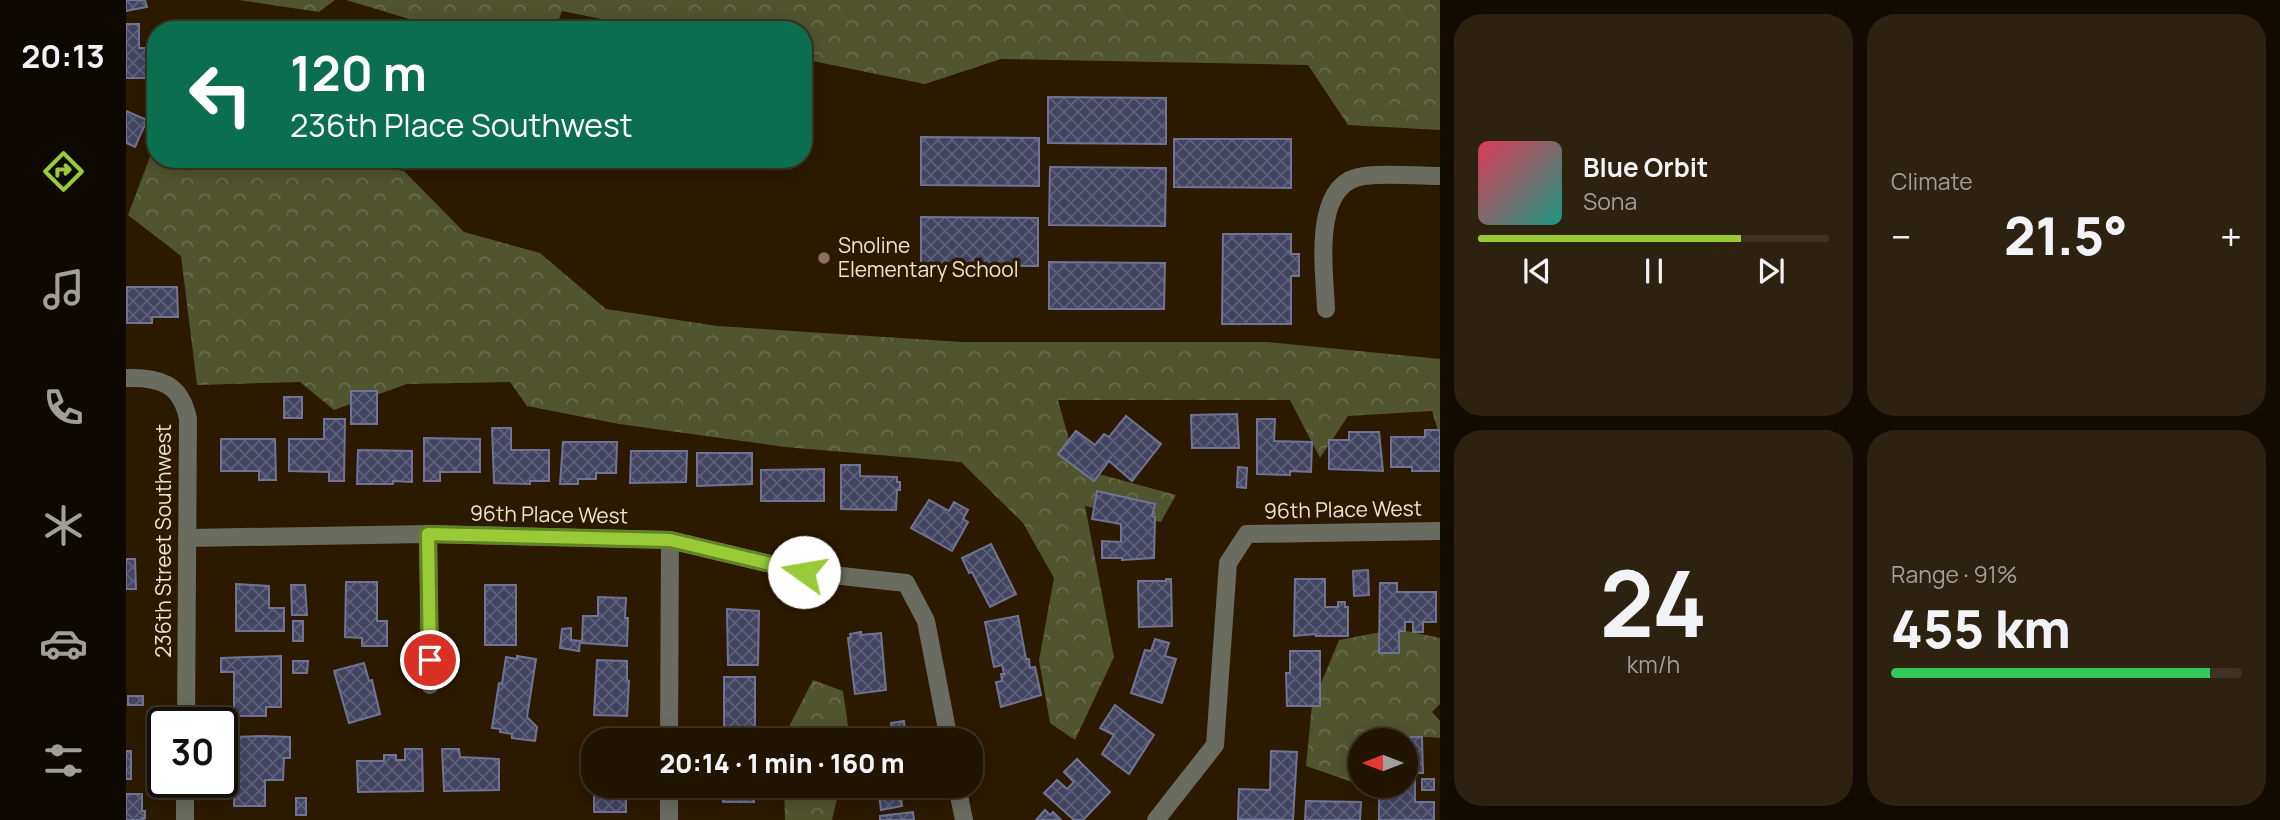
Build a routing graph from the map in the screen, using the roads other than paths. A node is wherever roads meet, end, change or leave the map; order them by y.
1 (1440, 176) edge
2 (1326, 309) dead end
3 (126, 378) edge
4 (1440, 531) edge
5 (428, 534) junction
6 (187, 537) junction
7 (670, 540) junction
8 (430, 685) dead end
9 (186, 707) edge
10 (669, 728) edge
11 (947, 728) edge
12 (185, 798) edge
13 (669, 798) edge
14 (959, 798) edge
15 (185, 820) edge
16 (669, 820) edge
17 (964, 820) edge
18 (1156, 820) edge

1 - 2 street
3 - 6 street, 236th Street Southwest
4 - 18 street, 96th Place West
5 - 6 street, 96th Place West
5 - 7 street, 96th Place West
5 - 8 street
6 - 9 street, 236th Street Southwest
7 - 10 street
7 - 11 street, 96th Place West
12 - 15 street
13 - 16 street
14 - 17 street

